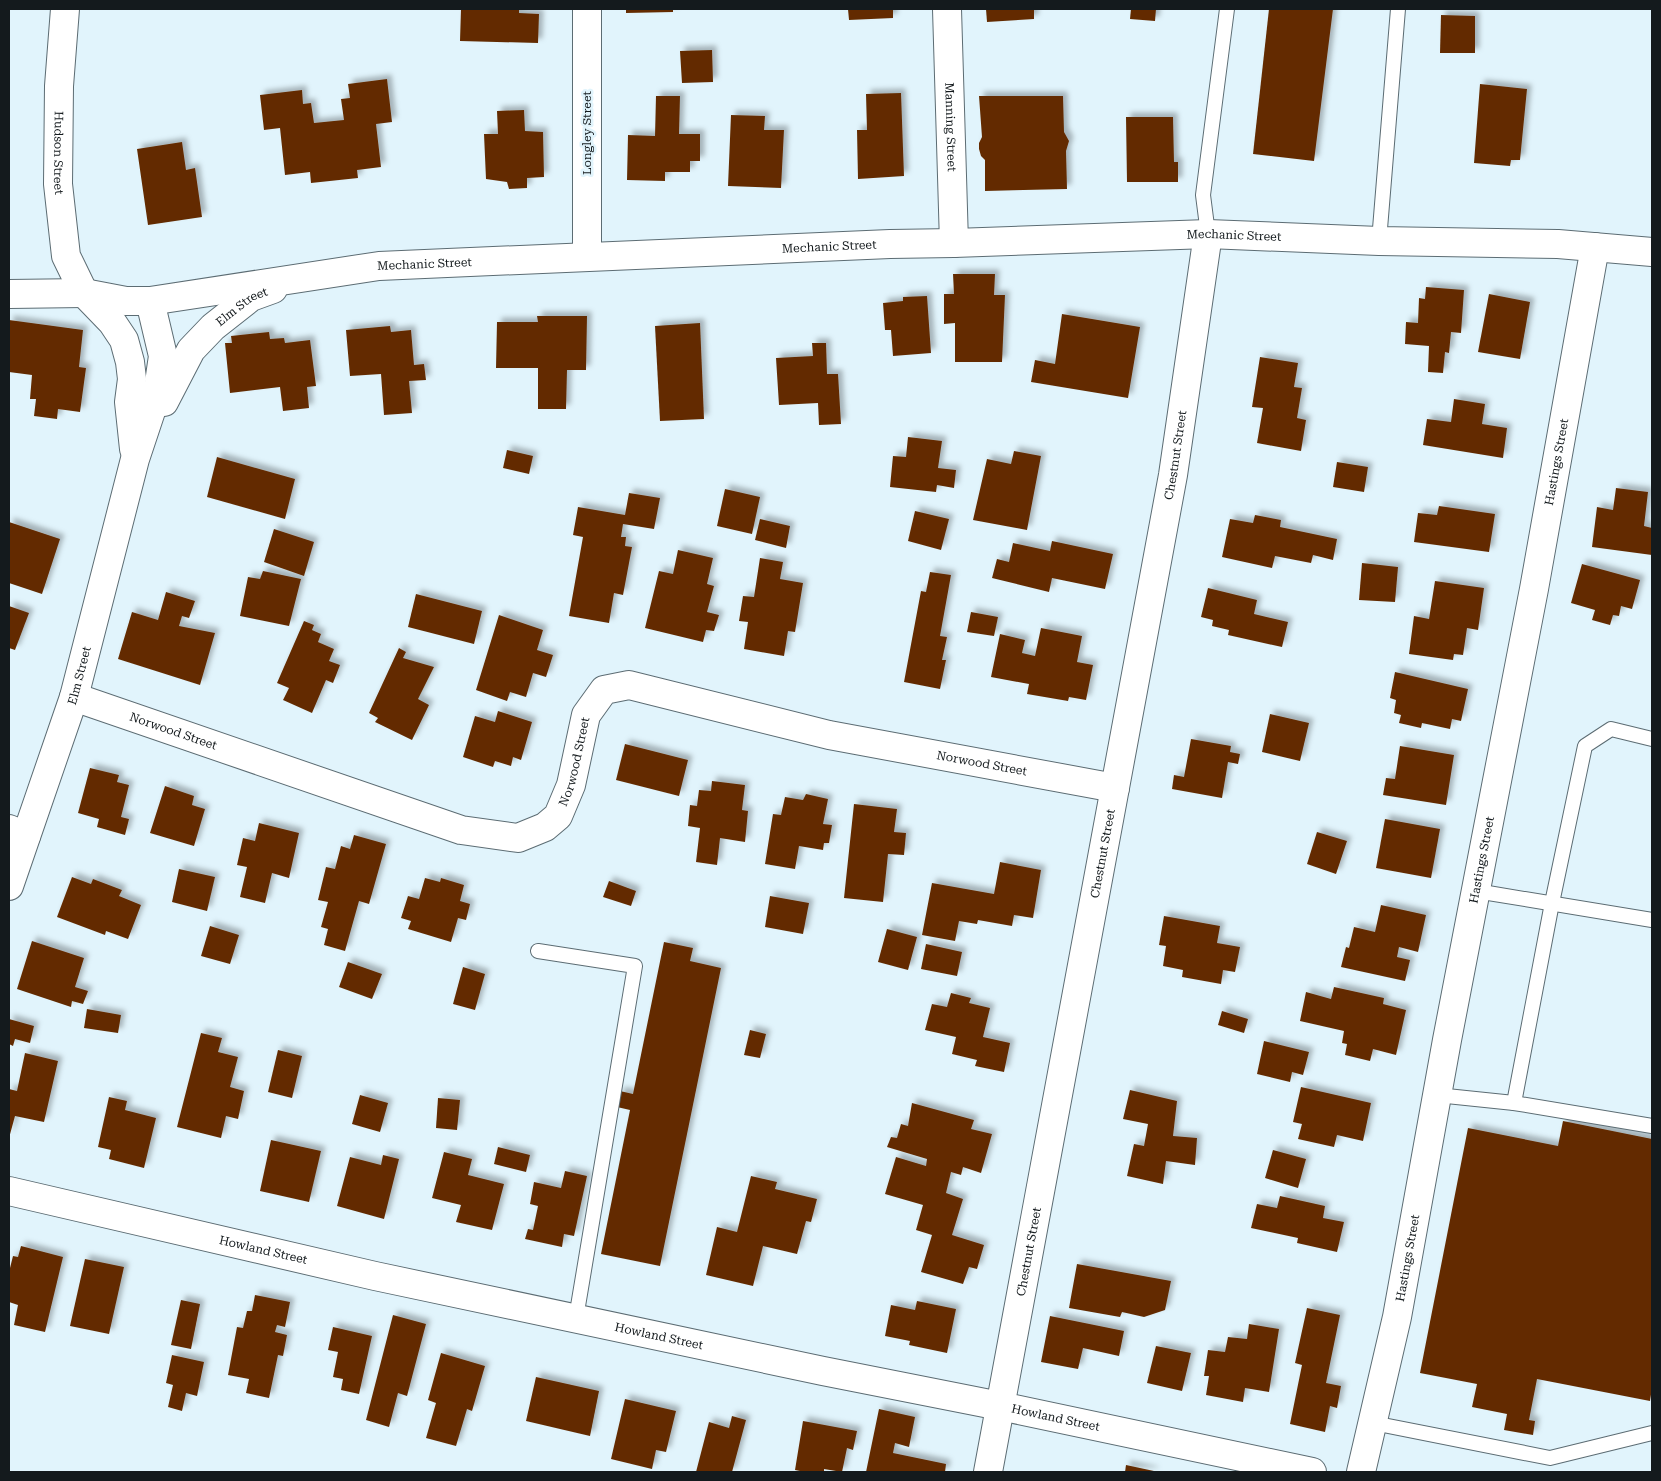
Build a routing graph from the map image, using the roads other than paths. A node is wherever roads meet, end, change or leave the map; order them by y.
1 (65, 9) edge
2 (587, 9) edge
3 (947, 9) edge
4 (1228, 9) edge
5 (1398, 9) edge
6 (1208, 234) junction
7 (1380, 241) junction
8 (954, 243) junction
9 (1595, 247) junction
10 (1652, 252) edge
11 (586, 256) junction
12 (305, 277) junction
13 (84, 293) junction
14 (9, 294) edge
15 (150, 301) junction
16 (136, 459) junction
17 (74, 697) junction
18 (1652, 739) edge
19 (1115, 788) junction
20 (17, 832) edge
21 (9, 886) edge
22 (1476, 891) junction
23 (1552, 904) junction
24 (1652, 920) edge
25 (538, 950) dead end
26 (1437, 1095) junction
27 (1514, 1103) junction
28 (1652, 1126) edge
29 (9, 1191) edge
30 (576, 1318) junction
31 (1000, 1406) junction
32 (1373, 1423) junction
33 (1652, 1433) edge
34 (988, 1472) edge
35 (1312, 1472) edge
36 (1361, 1472) edge

1 - 13 street, Hudson Street
2 - 11 street, Longley Street
3 - 8 street, Manning Street
4 - 6 lane
5 - 7 lane
6 - 7 street, Mechanic Street
6 - 8 street, Mechanic Street
6 - 19 street, Chestnut Street
7 - 9 street, Mechanic Street
8 - 11 street, Mechanic Street
9 - 10 street, Mechanic Street
9 - 22 street, Hastings Street
11 - 12 street, Mechanic Street
12 - 15 street, Mechanic Street
12 - 16 street, Elm Street
13 - 14 street, Mechanic Street
13 - 15 street, Mechanic Street
13 - 16 street, Elm Street
15 - 16 street, Elm Street
16 - 17 street, Elm Street
17 - 19 street, Norwood Street
17 - 20 street, Elm Street
18 - 23 lane
19 - 31 street, Chestnut Street
20 - 21 street, Elm Street
22 - 23 lane
22 - 26 street, Hastings Street
23 - 24 lane
23 - 27 lane
25 - 30 lane
26 - 27 lane
26 - 32 street, Hastings Street
27 - 28 lane
29 - 30 street, Howland Street
30 - 31 street, Howland Street
31 - 34 street, Chestnut Street
31 - 35 street, Howland Street
32 - 33 lane
32 - 36 street, Hastings Street

